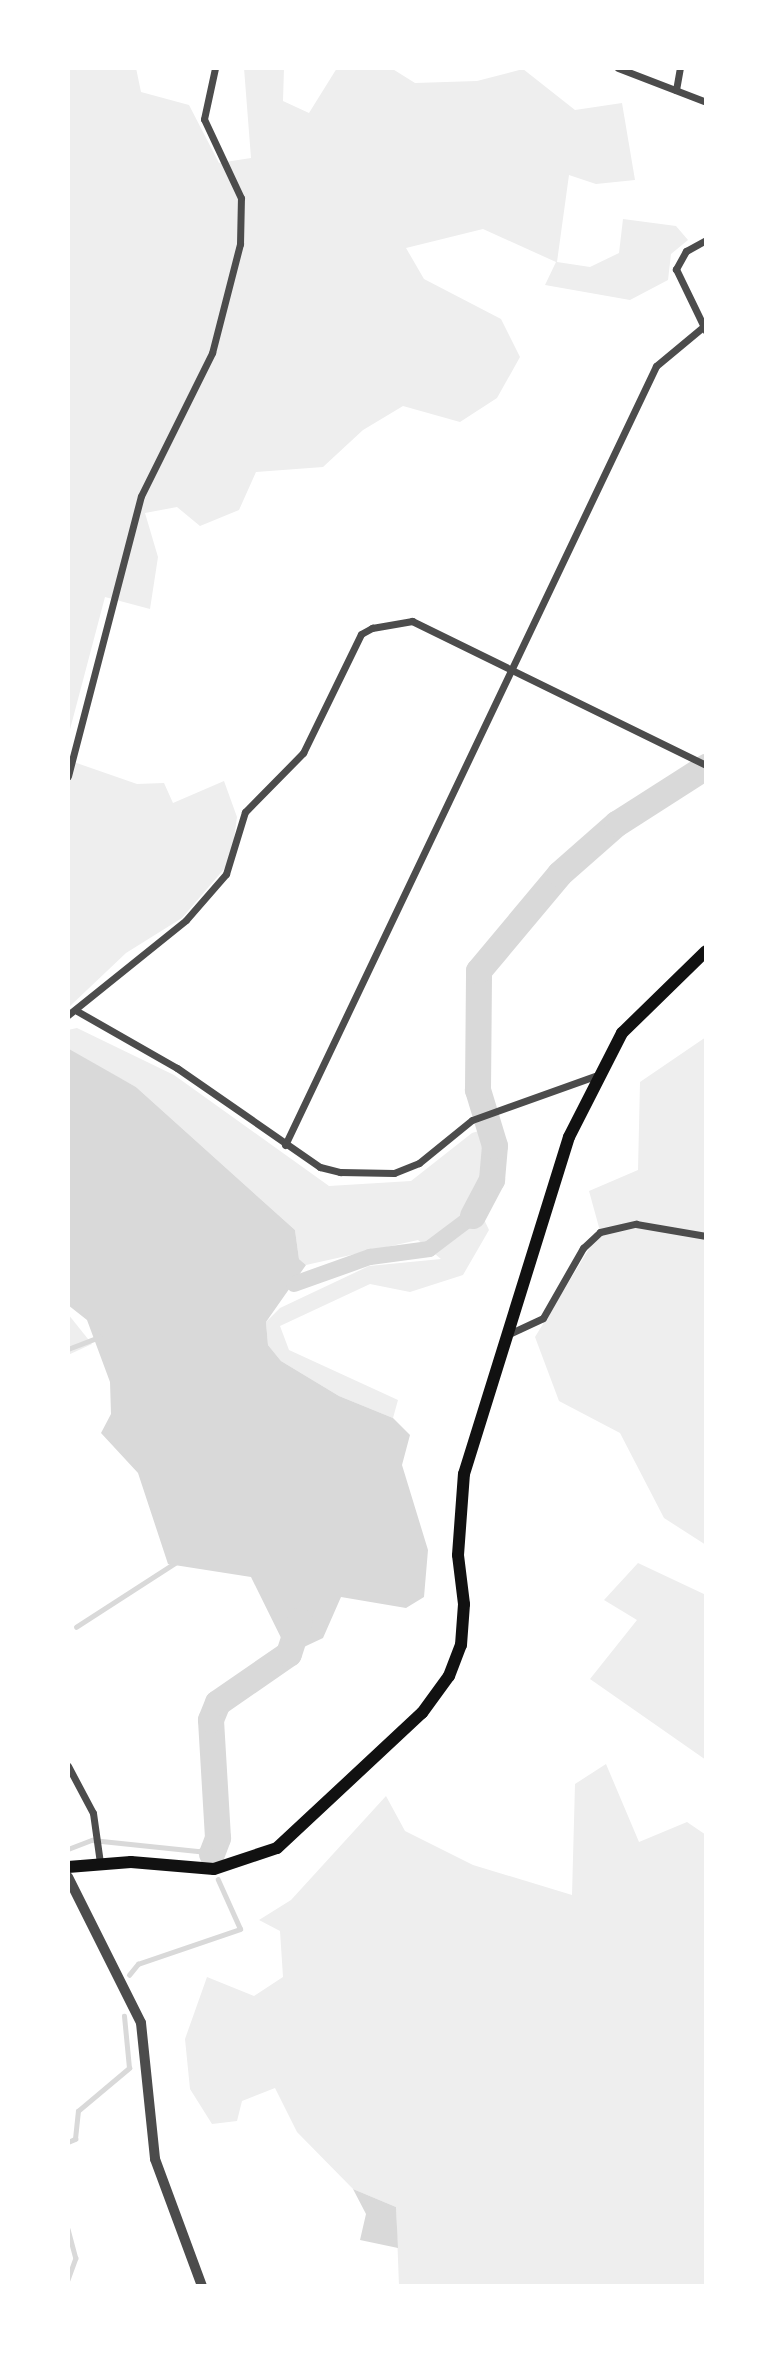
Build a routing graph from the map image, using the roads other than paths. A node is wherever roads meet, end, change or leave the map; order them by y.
1 (215, 68) edge
2 (618, 68) edge
3 (680, 68) edge
4 (676, 90) junction
5 (706, 102) edge
6 (706, 240) edge
7 (704, 329) edge
8 (508, 670) junction
9 (702, 763) edge
10 (68, 776) edge
11 (706, 951) edge
12 (78, 1011) junction
13 (68, 1015) edge
14 (595, 1076) junction
15 (285, 1145) junction
16 (706, 1236) edge
17 (511, 1333) junction
18 (68, 1766) edge
19 (100, 1863) junction
20 (68, 1867) edge
21 (68, 1877) edge
22 (202, 2286) edge

1 - 10 street
2 - 4 street
3 - 4 street
4 - 5 street
6 - 7 street
7 - 8 street
8 - 9 street
8 - 12 street
8 - 15 street
11 - 14 main road
12 - 13 street
12 - 15 street
14 - 15 street
14 - 17 main road
16 - 17 street
17 - 19 main road
18 - 19 street
19 - 20 main road
21 - 22 street

